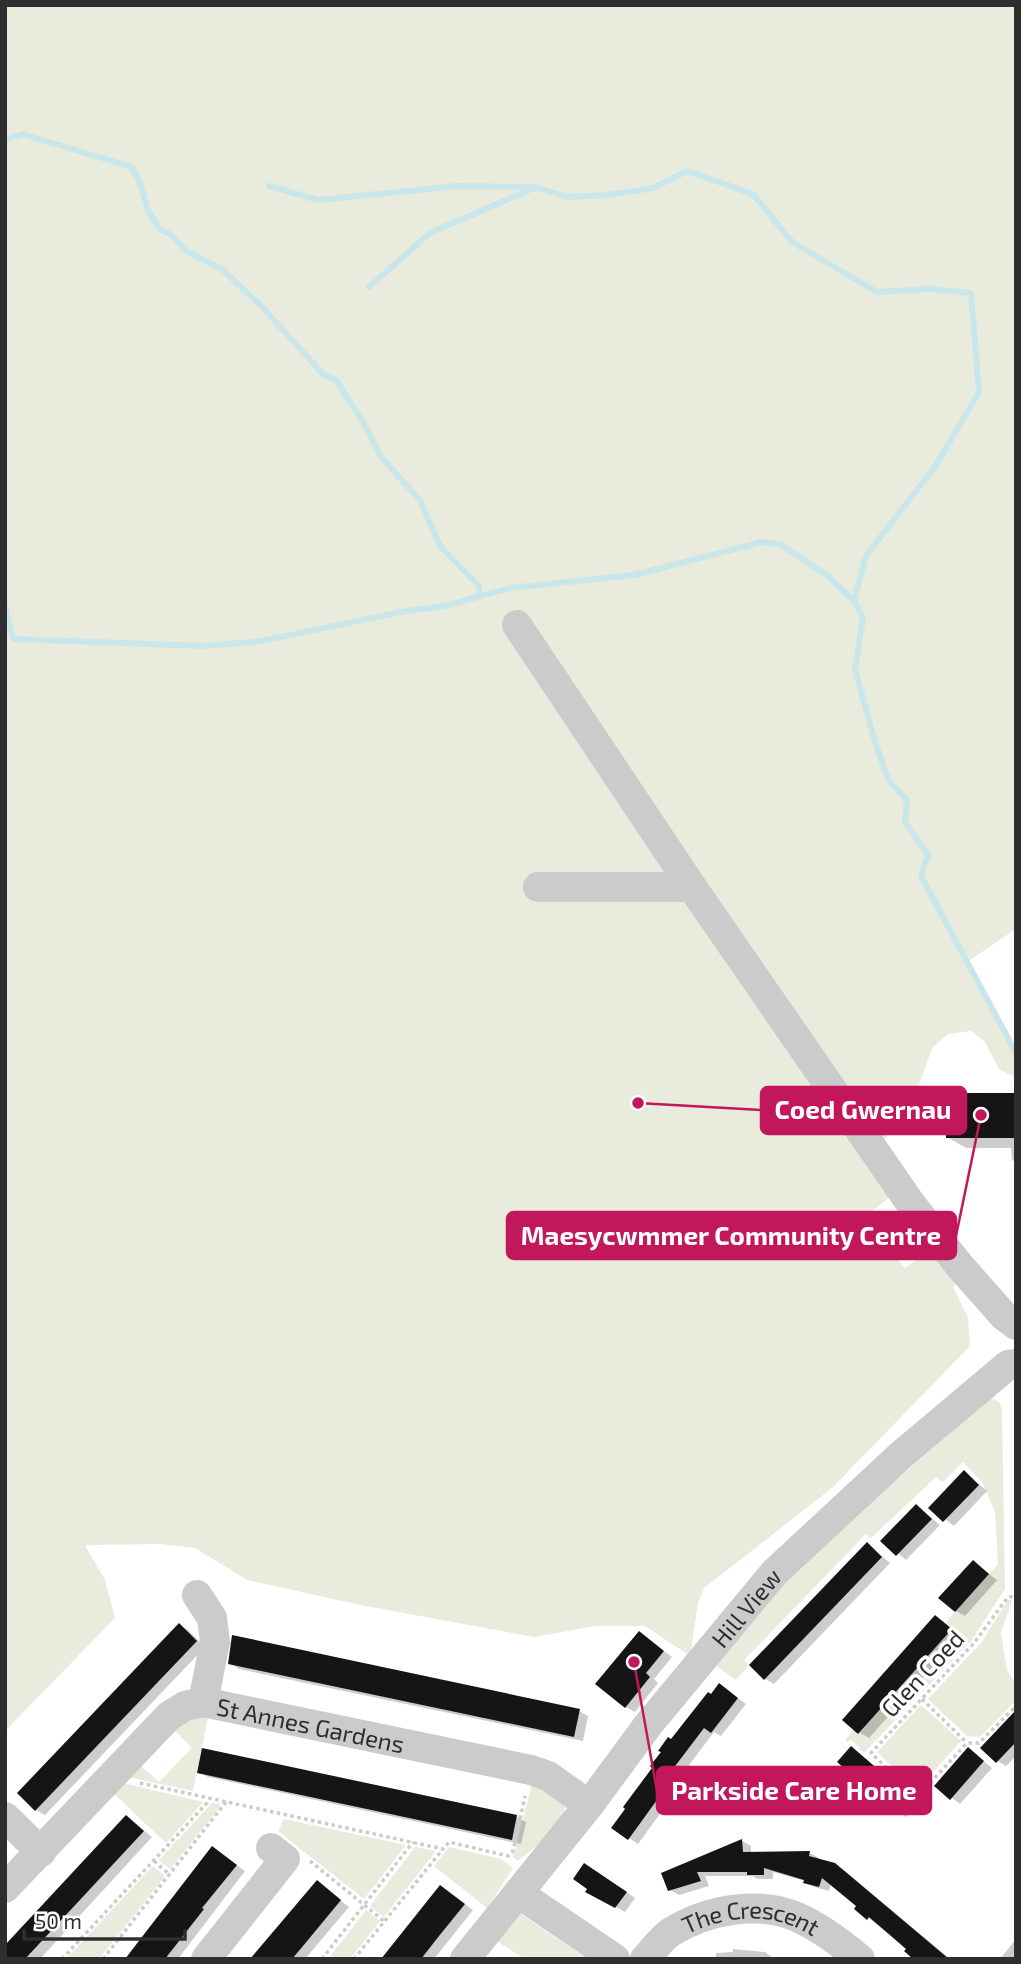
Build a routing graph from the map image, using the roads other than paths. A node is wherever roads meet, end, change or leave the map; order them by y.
1 (517, 625) dead end
2 (538, 887) dead end
3 (692, 887) junction
4 (1016, 1325) edge
5 (1016, 1364) edge
6 (197, 1595) dead end
7 (203, 1702) junction
8 (589, 1805) junction
9 (5, 1816) edge
10 (274, 1835) road end
11 (41, 1852) junction
12 (5, 1888) edge
13 (518, 1893) junction
14 (206, 1959) edge
15 (466, 1959) edge
16 (615, 1959) edge
17 (645, 1959) edge
18 (860, 1959) edge

1 - 3 street
2 - 3 street
3 - 4 street
5 - 8 street, Hill View
6 - 7 street
7 - 8 street, St Annes Gardens
7 - 11 street, St Annes Gardens
8 - 13 street, Hill View
9 - 11 street
10 - 14 street
11 - 12 street, St Annes Gardens
13 - 15 street, Hill View
13 - 16 street
17 - 18 street, The Crescent

